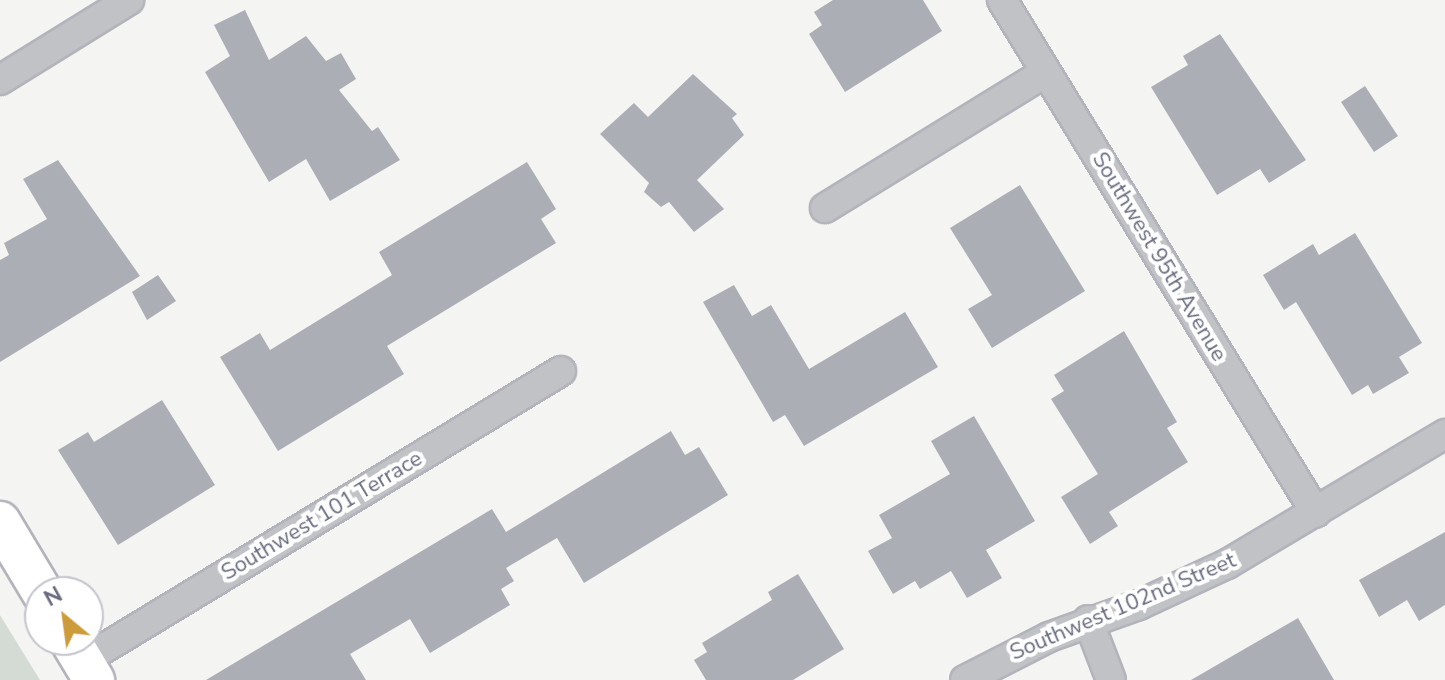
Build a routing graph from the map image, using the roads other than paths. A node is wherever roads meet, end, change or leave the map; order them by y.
1 (129, 0) edge
2 (1002, 0) edge
3 (1046, 72) junction
4 (0, 80) edge
5 (825, 208) dead end
6 (561, 371) dead end
7 (1445, 434) edge
8 (1316, 513) junction
9 (0, 522) edge
10 (32, 576) edge
11 (1088, 620) junction
12 (82, 660) edge
13 (965, 680) edge
14 (1111, 680) edge

1 - 4 street
2 - 3 street, Southwest 95th Avenue
3 - 5 street
3 - 8 street, Southwest 95th Avenue
6 - 12 street, Southwest 101 Terrace
7 - 8 street, Southwest 102nd Street
8 - 11 street, Southwest 102nd Street
9 - 10 street
11 - 13 street, Southwest 102nd Street
11 - 14 street

